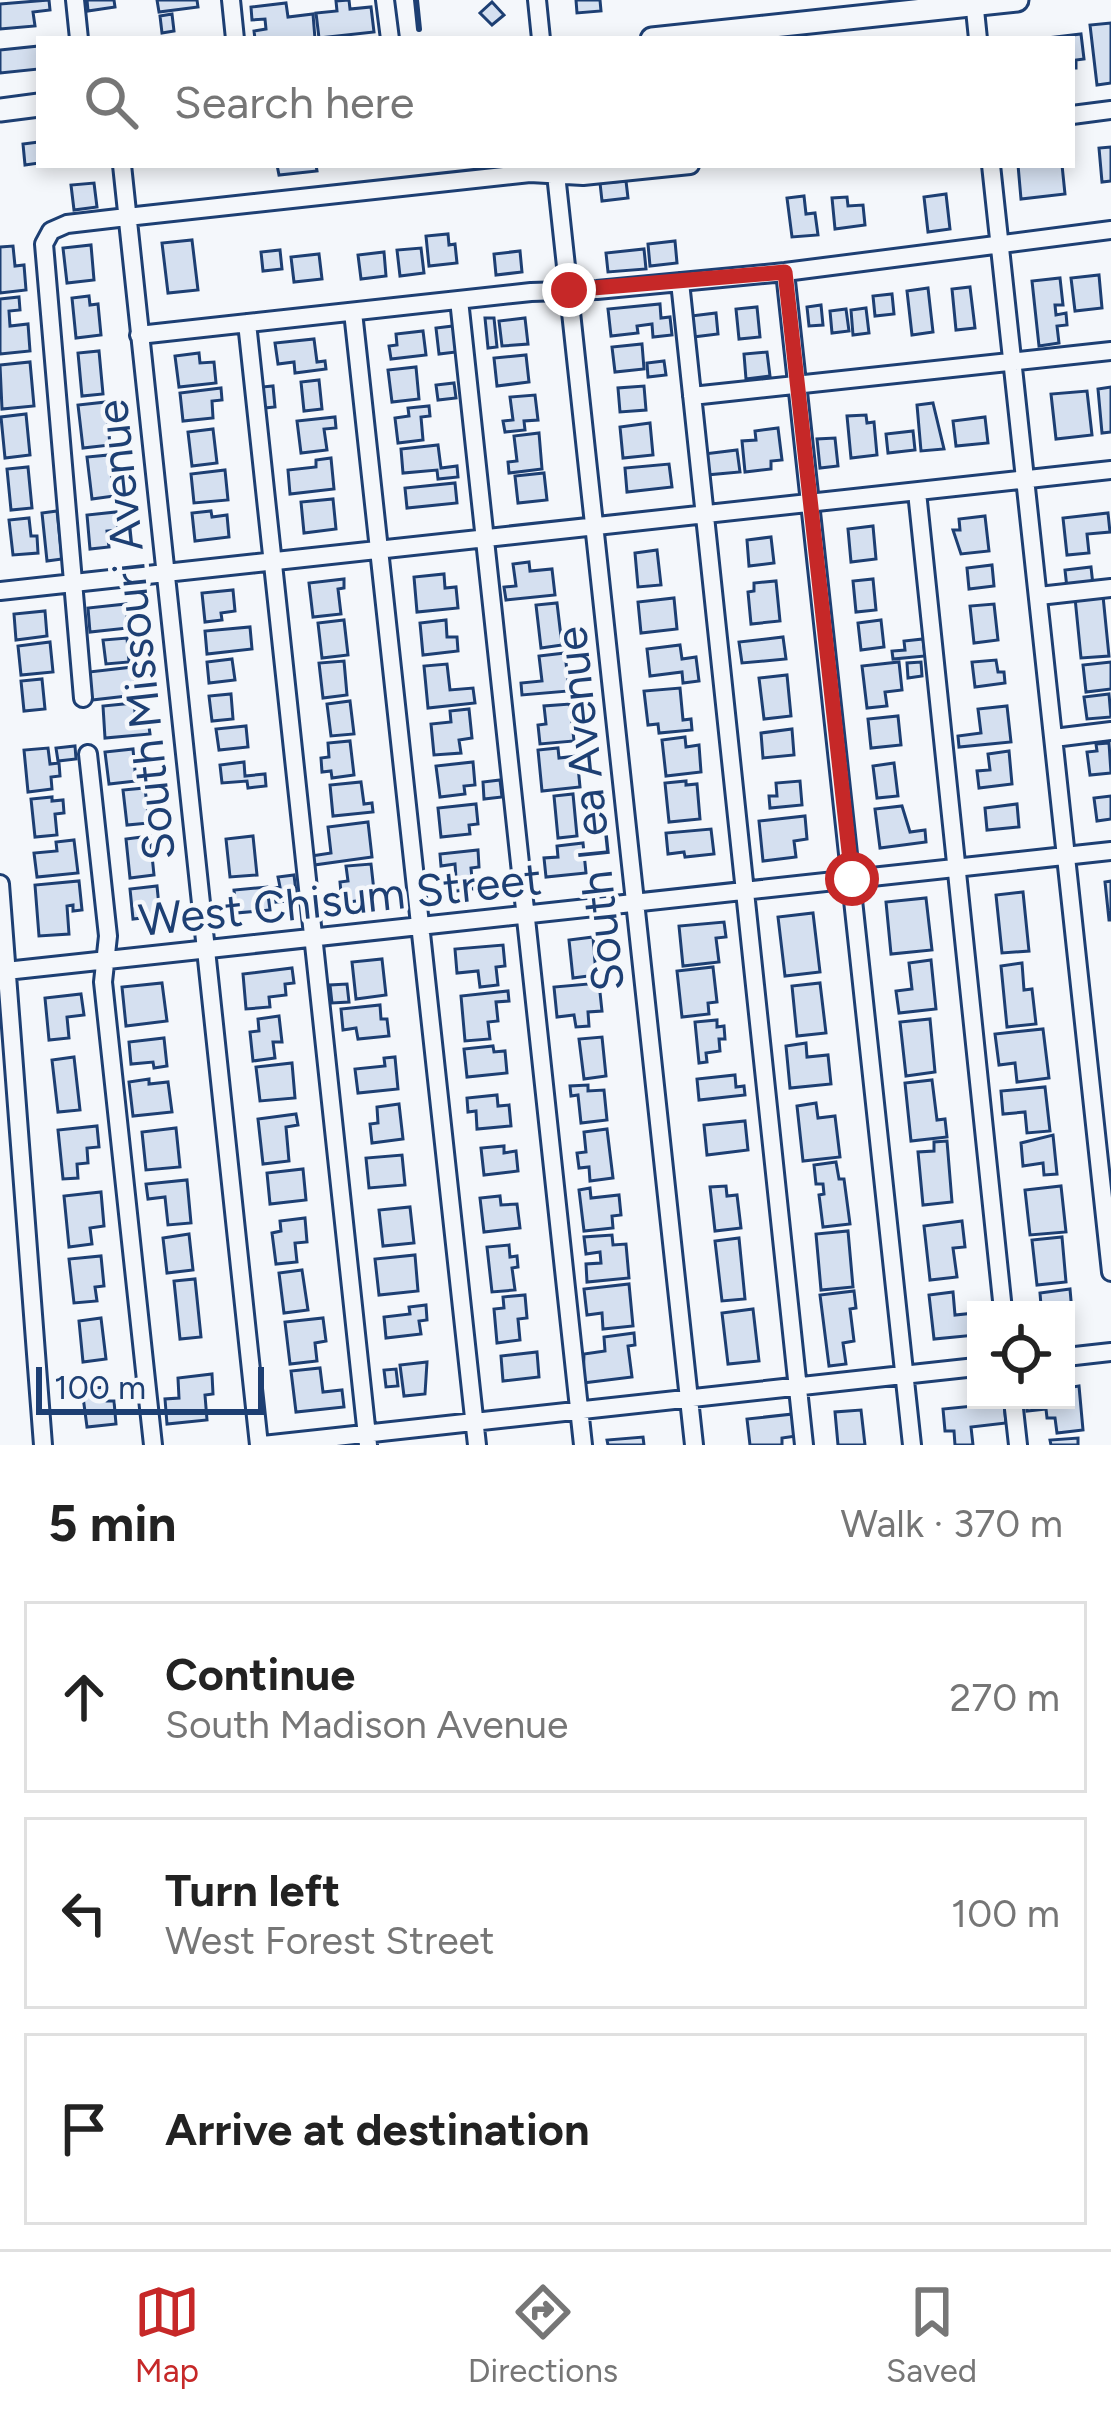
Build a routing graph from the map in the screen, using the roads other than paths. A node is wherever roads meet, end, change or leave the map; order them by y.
1 (75, 0) edge
2 (231, 0) edge
3 (385, 0) edge
4 (537, 0) edge
5 (1017, 0) edge
6 (974, 2) edge
7 (79, 36) edge
8 (235, 36) edge
9 (389, 36) edge
10 (541, 36) edge
11 (678, 36) edge
12 (978, 36) edge
13 (36, 105) edge
14 (0, 110) edge
15 (1111, 110) edge
16 (1075, 115) edge
17 (122, 168) edge
18 (661, 168) edge
19 (991, 168) edge
20 (556, 170) edge
21 (127, 217) junction
22 (1111, 230) edge
23 (1000, 245) junction
24 (785, 272) junction
25 (680, 282) junction
26 (569, 290) junction
27 (459, 299) junction
28 (353, 312) junction
29 (247, 323) junction
30 (139, 335) junction
31 (1111, 351) edge
32 (1012, 360) junction
33 (798, 385) junction
34 (692, 396) junction
35 (1111, 470) edge
36 (1026, 479) junction
37 (917, 492) junction
38 (812, 504) junction
39 (705, 515) junction
40 (595, 527) junction
41 (485, 539) junction
42 (380, 550) junction
43 (273, 561) junction
44 (164, 572) junction
45 (70, 583) junction
46 (1111, 589) edge
47 (0, 591) edge
48 (1039, 596) junction
49 (83, 698) dead end
50 (1111, 731) edge
51 (1054, 737) junction
52 (88, 754) dead end
53 (1111, 851) edge
54 (1067, 856) junction
55 (957, 868) junction
56 (852, 879) junction
57 (0, 884) edge
58 (744, 891) junction
59 (635, 903) junction
60 (525, 915) junction
61 (421, 926) junction
62 (314, 938) junction
63 (206, 949) junction
64 (105, 960) junction
65 (6, 970) junction
66 (5, 1035) edge
67 (1111, 1272) edge
68 (1002, 1301) edge
69 (1111, 1352) edge
70 (1075, 1357) edge
71 (967, 1368) edge
72 (904, 1376) junction
73 (798, 1387) junction
74 (688, 1400) junction
75 (1014, 1409) edge
76 (579, 1411) junction
77 (475, 1423) junction
78 (367, 1440) edge
79 (43, 1445) edge
80 (153, 1445) edge
81 (261, 1445) edge
82 (477, 1445) edge
83 (583, 1445) edge
84 (694, 1445) edge
85 (804, 1445) edge
86 (911, 1445) edge
87 (1018, 1445) edge

1 - 7 street
2 - 8 street
3 - 9 street
4 - 10 street
5 - 6 main road
6 - 11 main road
6 - 12 street
13 - 14 main road
15 - 16 street
17 - 21 street, South Missouri Avenue
18 - 20 street
19 - 23 street
20 - 21 street
20 - 26 street, South Lea Avenue
21 - 30 street, South Missouri Avenue
21 - 45 street
22 - 23 street
23 - 24 street
23 - 32 street
24 - 25 street
24 - 33 street
25 - 26 street
25 - 34 street
26 - 27 street
26 - 40 street, South Lea Avenue
27 - 28 street
27 - 41 street
28 - 29 street
28 - 42 street
29 - 30 street
29 - 43 street
30 - 44 street, South Missouri Avenue
31 - 32 street
32 - 33 street
32 - 36 street
33 - 34 street
33 - 38 street
34 - 39 street
35 - 36 street
36 - 37 street
36 - 48 street
37 - 38 street
37 - 55 street
38 - 39 street
38 - 56 street
39 - 40 street
39 - 58 street
40 - 41 street
40 - 59 street, South Lea Avenue
41 - 42 street
41 - 60 street
42 - 43 street
42 - 61 street
43 - 44 street
43 - 62 street
44 - 45 street
44 - 63 street, South Missouri Avenue
45 - 47 street
45 - 49 street
46 - 48 street
48 - 51 street
50 - 51 street
51 - 54 street
52 - 64 street
53 - 54 street, West Chisum Street
54 - 55 street, West Chisum Street
54 - 67 street
55 - 56 street, West Chisum Street
55 - 68 street
56 - 58 street, West Chisum Street
56 - 72 street
57 - 65 street
58 - 59 street, West Chisum Street
58 - 73 street
59 - 60 street, West Chisum Street
59 - 74 street, South Lea Avenue
60 - 61 street, West Chisum Street
60 - 76 street
61 - 62 street, West Chisum Street
61 - 77 street
62 - 63 street, West Chisum Street
62 - 78 street
63 - 64 street, West Chisum Street
63 - 81 street, South Missouri Avenue
64 - 65 street, West Chisum Street
64 - 80 street
65 - 66 street
66 - 79 street
69 - 70 street
71 - 72 street
72 - 73 street
72 - 86 street
73 - 74 street
73 - 85 street
74 - 76 street
74 - 84 street, South Lea Avenue
75 - 87 street
76 - 77 street
76 - 83 street
77 - 78 street
77 - 82 street
78 - 81 street

